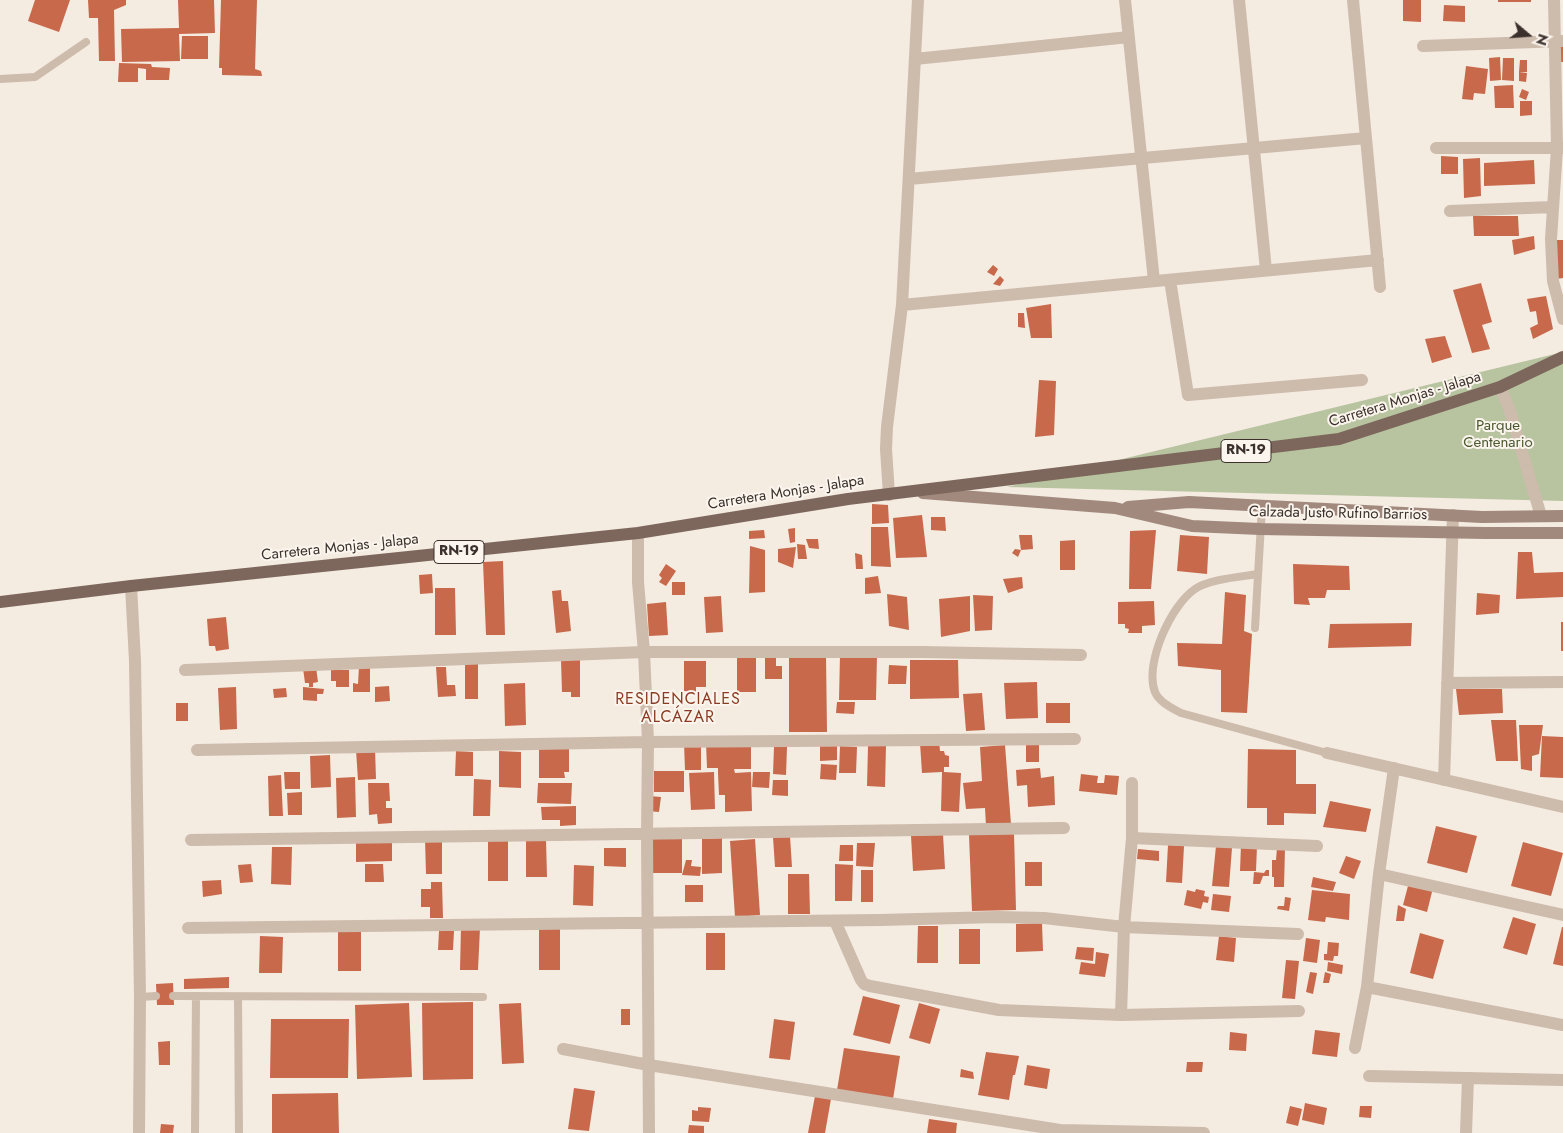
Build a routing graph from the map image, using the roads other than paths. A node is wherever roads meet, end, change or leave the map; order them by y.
1 (918, 0) edge
2 (1125, 0) edge
3 (1239, 0) edge
4 (1353, 0) edge
5 (1554, 0) edge
6 (1129, 38) junction
7 (1558, 41) edge
8 (86, 42) dead end
9 (1423, 46) dead end
10 (915, 59) junction
11 (0, 79) edge
12 (1366, 138) junction
13 (1254, 148) junction
14 (1436, 148) dead end
15 (1560, 148) edge
16 (1141, 158) junction
17 (909, 179) junction
18 (1553, 207) junction
19 (1450, 212) dead end
20 (1378, 260) junction
21 (1266, 270) junction
22 (1170, 280) junction
23 (1154, 281) junction
24 (1380, 287) dead end
25 (902, 305) junction
26 (1563, 320) edge
27 (1563, 357) edge
28 (1362, 380) dead end
29 (1500, 387) junction
30 (916, 492) junction
31 (889, 495) junction
32 (1262, 506) junction
33 (1115, 508) junction
34 (1453, 515) junction
35 (1541, 516) junction
36 (1563, 516) edge
37 (1260, 529) junction
38 (638, 533) junction
39 (1453, 533) junction
40 (1563, 533) edge
41 (1258, 574) junction
42 (131, 586) junction
43 (0, 602) edge
44 (1255, 628) dead end
45 (644, 652) junction
46 (1082, 655) dead end
47 (185, 670) dead end
48 (1563, 682) edge
49 (1447, 683) junction
50 (1075, 739) dead end
51 (648, 742) junction
52 (197, 750) dead end
53 (1327, 754) joint
54 (1394, 768) junction
55 (1444, 780) junction
56 (1132, 783) dead end
57 (1563, 807) edge
58 (1064, 828) dead end
59 (647, 834) junction
60 (1132, 838) junction
61 (191, 840) dead end
62 (1317, 846) dead end
63 (1379, 874) junction
64 (1563, 915) edge
65 (835, 921) junction
66 (648, 922) junction
67 (1124, 927) junction
68 (188, 928) dead end
69 (1298, 934) dead end
70 (1367, 987) junction
71 (156, 996) dead end
72 (173, 996) dead end
73 (196, 996) junction
74 (140, 997) junction
75 (238, 997) junction
76 (483, 997) dead end
77 (1299, 1011) dead end
78 (1121, 1014) junction
79 (1563, 1025) edge
80 (1355, 1048) dead end
81 (564, 1049) dead end
82 (649, 1065) junction
83 (1369, 1076) dead end
84 (1468, 1078) junction
85 (1563, 1080) edge
86 (1060, 1132) edge
87 (1204, 1132) edge
88 (139, 1133) edge
89 (195, 1133) edge
90 (239, 1133) edge
91 (649, 1133) edge
92 (1466, 1133) edge

1 - 10 street
2 - 6 street
3 - 13 street
4 - 12 street
5 - 7 street
6 - 10 street
6 - 16 street
7 - 9 street
7 - 15 street
8 - 11 lane
10 - 17 street
12 - 13 street
12 - 20 street
13 - 16 street
13 - 21 street
14 - 15 street
15 - 18 street
16 - 17 street
16 - 23 street
17 - 25 street
18 - 19 street
18 - 26 street
20 - 21 street
20 - 24 street
21 - 22 street
22 - 23 street
22 - 28 street
23 - 25 street
25 - 31 street
27 - 29 main road, Carretera Monjas - Jalapa / RN-19
29 - 30 main road, Carretera Monjas - Jalapa / RN-19
29 - 35 street
30 - 31 main road, Carretera Monjas - Jalapa / RN-19
30 - 33 street, Calzada Justo Rufino Barrios
31 - 38 main road, Carretera Monjas - Jalapa / RN-19
32 - 33 street, Calzada Justo Rufino Barrios
32 - 34 street, Calzada Justo Rufino Barrios
32 - 37 lane
33 - 37 street, Calzada Justo Rufino Barrios
34 - 35 street, Calzada Justo Rufino Barrios
34 - 39 street
35 - 36 street, Calzada Justo Rufino Barrios
37 - 39 street, Calzada Justo Rufino Barrios
37 - 41 lane
38 - 42 main road, Carretera Monjas - Jalapa / RN-19
38 - 45 street
39 - 40 street, Calzada Justo Rufino Barrios
39 - 49 street
41 - 44 lane
41 - 53 lane
42 - 43 main road, Carretera Monjas - Jalapa / RN-19
42 - 74 street
45 - 46 street
45 - 47 street
45 - 51 street
48 - 49 street
49 - 55 street
50 - 51 street
51 - 52 street
51 - 59 street
53 - 54 street
54 - 55 street
54 - 63 street
55 - 57 street
56 - 60 street
58 - 59 street
59 - 61 street
59 - 66 street
60 - 62 street
60 - 67 street
63 - 64 street
63 - 70 street
65 - 66 street
65 - 67 street
65 - 78 street
66 - 68 street
66 - 82 street
67 - 69 street
67 - 78 street
70 - 79 street
70 - 80 street
71 - 74 lane
72 - 73 lane
73 - 75 lane
73 - 89 lane
74 - 88 street
75 - 76 lane
75 - 90 lane
77 - 78 street
81 - 82 street
82 - 86 street
82 - 91 street
83 - 84 street
84 - 85 street
84 - 92 street
86 - 87 street

